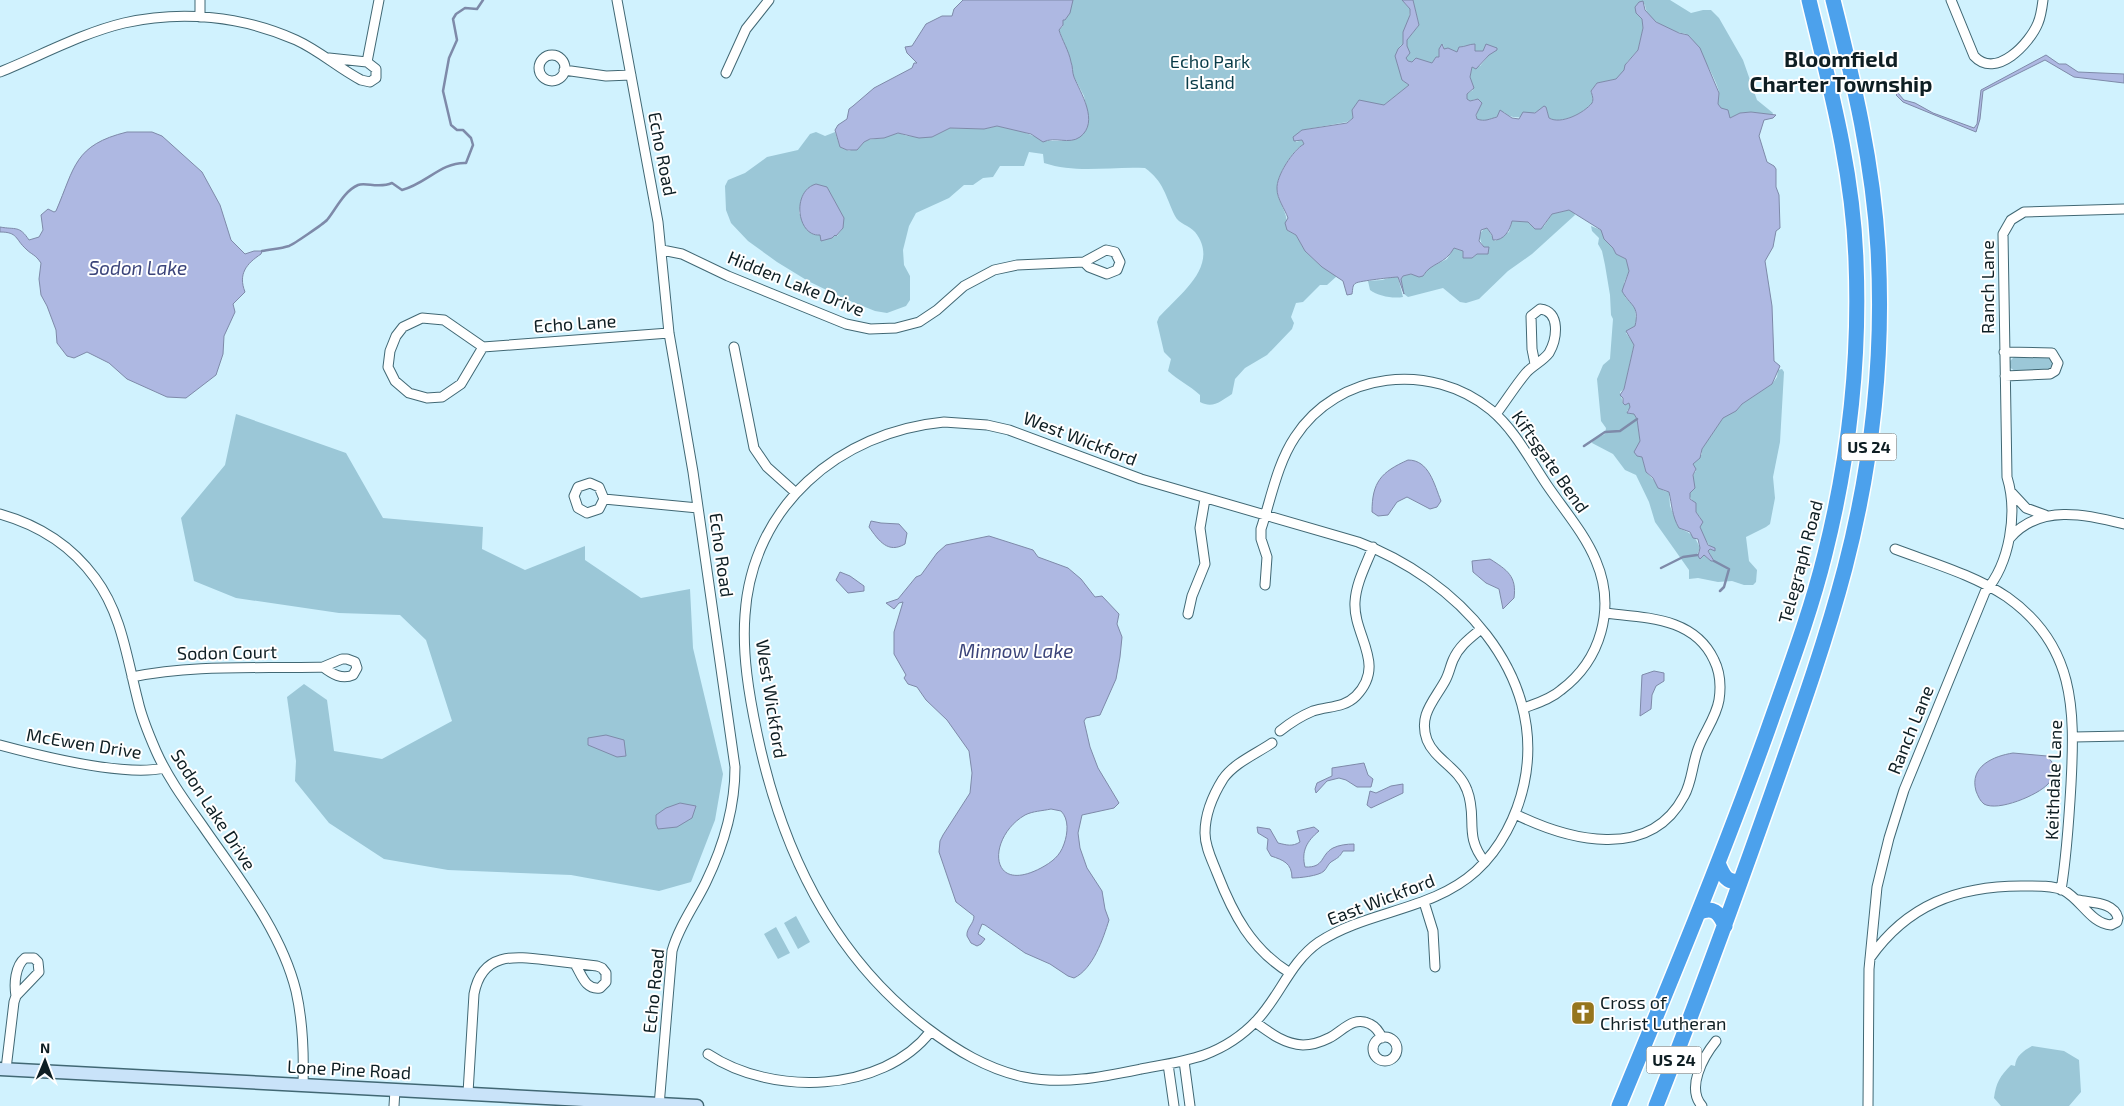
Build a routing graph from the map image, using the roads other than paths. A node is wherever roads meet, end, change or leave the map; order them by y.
1 (200, 0) edge
2 (379, 0) edge
3 (618, 0) edge
4 (770, 0) edge
5 (1809, 0) edge
6 (1833, 0) edge
7 (1951, 0) edge
8 (2042, 0) edge
9 (200, 17) junction
10 (329, 58) junction
11 (367, 62) junction
12 (564, 70) dead end
13 (0, 72) edge
14 (726, 73) dead end
15 (631, 76) junction
16 (2124, 209) edge
17 (662, 250) junction
18 (1084, 262) dead end
19 (669, 333) junction
20 (734, 346) dead end
21 (483, 347) junction
22 (2004, 352) junction
23 (1535, 364) junction
24 (2005, 376) junction
25 (1496, 414) junction
26 (2012, 492) junction
27 (796, 493) junction
28 (604, 499) dead end
29 (1205, 499) junction
30 (698, 508) junction
31 (0, 514) edge
32 (1266, 515) junction
33 (2048, 516) junction
34 (2124, 524) edge
35 (2010, 538) junction
36 (1373, 548) junction
37 (1896, 549) dead end
38 (1265, 585) dead end
39 (1988, 587) junction
40 (1605, 613) junction
41 (1188, 614) dead end
42 (1481, 629) junction
43 (323, 667) dead end
44 (132, 677) junction
45 (1524, 708) junction
46 (1280, 731) dead end
47 (2074, 736) junction
48 (2124, 736) edge
49 (1272, 743) dead end
50 (0, 745) edge
51 (164, 768) junction
52 (1515, 814) junction
53 (1485, 862) junction
54 (1718, 863) junction
55 (1741, 880) junction
56 (2062, 890) junction
57 (2078, 900) dead end
58 (1424, 902) junction
59 (1698, 913) junction
60 (1725, 926) junction
61 (1869, 960) junction
62 (575, 964) dead end
63 (1435, 968) dead end
64 (1290, 973) junction
65 (16, 996) dead end
66 (1255, 1022) junction
67 (931, 1031) junction
68 (1382, 1038) dead end
69 (1716, 1041) dead end
70 (708, 1054) dead end
71 (1184, 1061) junction
72 (1168, 1064) junction
73 (3, 1069) edge
74 (1187, 1077) junction
75 (1171, 1080) junction
76 (303, 1085) junction
77 (395, 1090) junction
78 (468, 1093) junction
79 (659, 1105) edge
80 (394, 1106) edge
81 (696, 1106) edge
82 (1174, 1106) edge
83 (1190, 1106) edge
84 (1619, 1106) edge
85 (1656, 1106) edge
86 (1702, 1106) edge
87 (1868, 1106) edge

1 - 9 street
2 - 11 street
3 - 15 street, Echo Road
4 - 14 street
5 - 54 highway, Telegraph Road / US 24
6 - 55 highway, US 24
7 - 8 street
9 - 10 street
9 - 13 street
10 - 11 street
10 - 11 street
12 - 15 street
15 - 17 street, Echo Road
16 - 22 street, Ranch Lane
17 - 18 street, Hidden Lake Drive
17 - 19 street, Echo Road
19 - 21 street, Echo Lane
19 - 30 street, Echo Road
20 - 27 street
21 - 21 street
22 - 24 street, Ranch Lane
22 - 24 street, Ranch Lane
23 - 23 street
23 - 25 street
24 - 26 street, Ranch Lane
25 - 32 street, Kiftsgate Bend
25 - 40 street, Kiftsgate Bend
26 - 33 street
26 - 35 street, Ranch Lane
27 - 29 street, West Wickford
27 - 67 street, West Wickford
28 - 30 street
29 - 32 street, West Wickford
29 - 41 street
30 - 79 street, Echo Road
31 - 44 street, Sodon Lake Drive
32 - 36 street, East Wickford
32 - 38 street, Kiftsgate Bend
33 - 34 street
33 - 35 street
35 - 39 street, Ranch Lane
36 - 42 street, East Wickford
36 - 46 street
37 - 39 street, Keithdale Lane
39 - 47 street, Keithdale Lane
39 - 61 street, Ranch Lane
40 - 45 street, Kiftsgate Bend
40 - 52 street
42 - 45 street, East Wickford
42 - 53 street
43 - 44 street, Sodon Court
44 - 51 street, Sodon Lake Drive
45 - 52 street, East Wickford
47 - 48 street
47 - 56 street, Keithdale Lane
49 - 64 street
50 - 51 street, McEwen Drive
51 - 76 street, Sodon Lake Drive
52 - 53 street, East Wickford
53 - 58 street, East Wickford
54 - 55 highway
54 - 59 highway, Telegraph Road / US 24
55 - 60 highway, US 24
56 - 57 street
56 - 61 street
58 - 63 street
58 - 64 street, East Wickford
59 - 60 highway
59 - 84 highway, Telegraph Road / US 24
60 - 85 highway, US 24
61 - 87 street, Ranch Lane
62 - 78 street
64 - 66 street, East Wickford
65 - 73 street
66 - 68 street
66 - 71 street, East Wickford
67 - 70 street
67 - 72 street, West Wickford
69 - 86 street
71 - 72 street, East Wickford
71 - 74 street
72 - 75 street
73 - 76 street, Lone Pine Road
74 - 75 street
74 - 83 street
75 - 82 street
76 - 77 street, Lone Pine Road
77 - 78 street, Lone Pine Road
77 - 80 street
78 - 79 street, Lone Pine Road
79 - 81 street, Lone Pine Road

